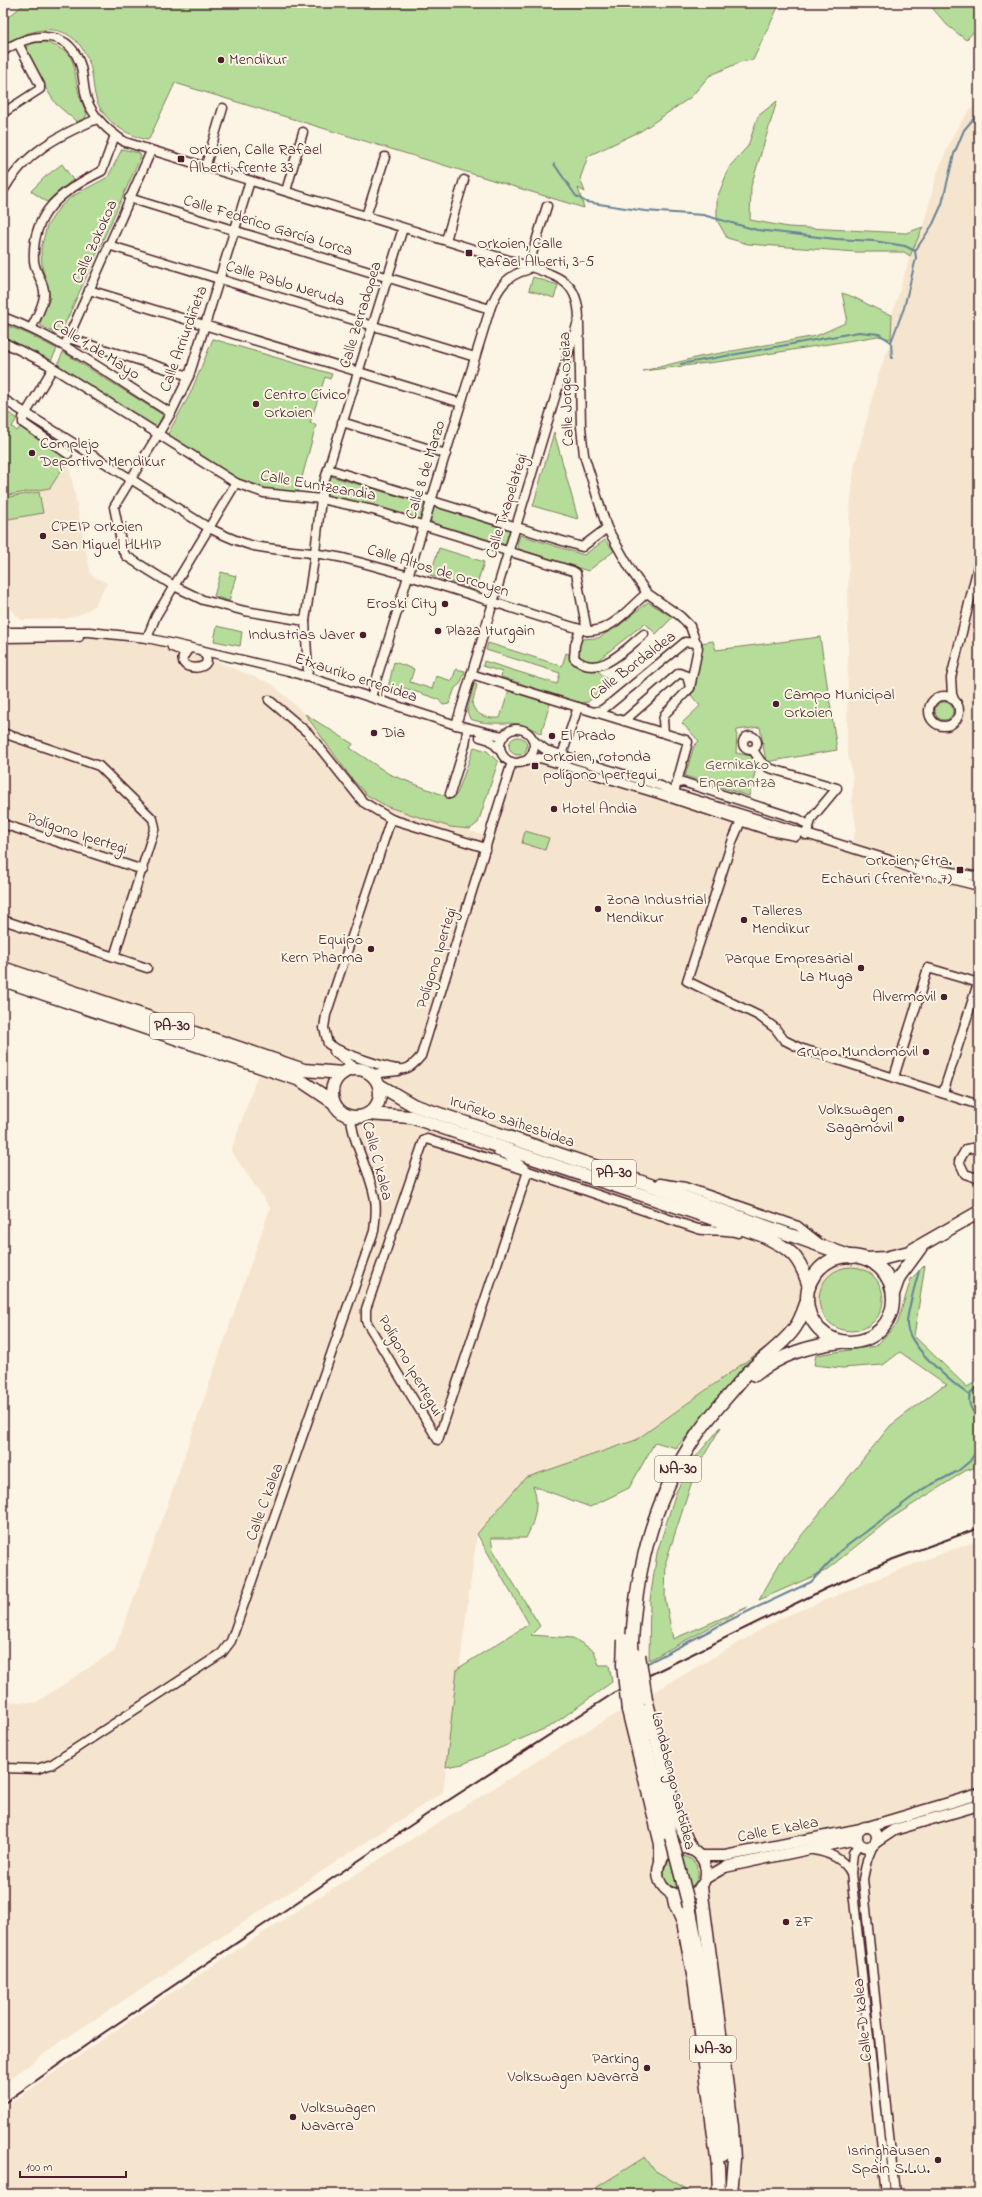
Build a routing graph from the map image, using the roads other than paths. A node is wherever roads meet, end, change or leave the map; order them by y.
1 (18, 43) junction
2 (3, 51) edge
3 (223, 108) dead end
4 (3, 113) edge
5 (98, 119) junction
6 (304, 132) dead end
7 (115, 135) junction
8 (151, 151) junction
9 (385, 157) dead end
10 (205, 168) junction
11 (464, 180) dead end
12 (250, 181) junction
13 (3, 191) edge
14 (286, 191) junction
15 (129, 198) junction
16 (547, 206) dead end
17 (366, 216) junction
18 (403, 228) junction
19 (235, 231) junction
20 (446, 240) junction
21 (108, 245) junction
22 (528, 266) junction
23 (388, 277) junction
24 (220, 278) junction
25 (89, 290) junction
26 (490, 309) junction
27 (3, 317) edge
28 (579, 318) junction
29 (205, 326) junction
30 (372, 326) junction
31 (32, 328) junction
32 (66, 341) junction
33 (3, 342) edge
34 (475, 357) junction
35 (53, 368) junction
36 (358, 373) junction
37 (189, 376) junction
38 (3, 399) edge
39 (462, 403) junction
40 (171, 413) junction
41 (26, 414) junction
42 (342, 422) junction
43 (157, 434) junction
44 (68, 454) dead end
45 (446, 454) junction
46 (328, 469) junction
47 (130, 479) junction
48 (236, 483) junction
49 (321, 499) junction
50 (431, 502) junction
51 (423, 524) junction
52 (514, 527) junction
53 (209, 528) junction
54 (607, 528) junction
55 (508, 551) junction
56 (316, 552) junction
57 (979, 562) edge
58 (407, 575) junction
59 (174, 586) junction
60 (647, 593) junction
61 (492, 602) junction
62 (305, 621) junction
63 (584, 630) junction
64 (3, 632) edge
65 (644, 634) dead end
66 (3, 638) edge
67 (147, 638) junction
68 (697, 643) junction
69 (198, 649) junction
70 (185, 654) junction
71 (223, 655) junction
72 (205, 662) junction
73 (471, 674) junction
74 (306, 677) junction
75 (951, 678) junction
76 (690, 688) junction
77 (939, 696) junction
78 (371, 697) junction
79 (269, 700) dead end
80 (954, 700) junction
81 (578, 707) junction
82 (594, 712) junction
83 (624, 721) junction
84 (456, 725) junction
85 (468, 731) junction
86 (3, 733) edge
87 (664, 733) junction
88 (504, 736) junction
89 (534, 741) junction
90 (753, 750) dead end
91 (501, 751) junction
92 (562, 756) junction
93 (512, 762) junction
94 (521, 762) junction
95 (676, 784) junction
96 (674, 793) junction
97 (450, 794) dead end
98 (659, 794) junction
99 (390, 819) junction
100 (741, 821) junction
101 (767, 822) junction
102 (3, 824) edge
103 (808, 832) junction
104 (486, 848) junction
105 (893, 862) junction
106 (143, 870) junction
107 (979, 877) edge
108 (979, 886) edge
109 (3, 920) edge
110 (114, 957) junction
111 (3, 968) edge
112 (147, 968) dead end
113 (3, 980) edge
114 (978, 983) edge
115 (328, 1044) junction
116 (357, 1069) junction
117 (405, 1069) junction
118 (343, 1073) junction
119 (371, 1074) junction
120 (894, 1077) junction
121 (379, 1085) junction
122 (943, 1093) junction
123 (333, 1102) junction
124 (979, 1105) edge
125 (368, 1114) junction
126 (351, 1117) junction
127 (456, 1132) junction
128 (979, 1147) edge
129 (528, 1171) junction
130 (979, 1176) edge
131 (979, 1212) edge
132 (762, 1235) junction
133 (922, 1246) junction
134 (852, 1257) junction
135 (866, 1260) junction
136 (809, 1287) junction
137 (893, 1294) junction
138 (807, 1301) junction
139 (843, 1341) junction
140 (729, 1395) junction
141 (644, 1551) junction
142 (631, 1640) junction
143 (637, 1705) junction
144 (3, 1768) edge
145 (979, 1794) edge
146 (979, 1805) edge
147 (865, 1828) junction
148 (858, 1841) junction
149 (874, 1843) junction
150 (809, 1850) junction
151 (696, 1852) junction
152 (661, 1860) junction
153 (851, 1873) junction
154 (704, 1883) junction
155 (673, 1894) junction
156 (719, 2194) edge
157 (723, 2194) edge
158 (731, 2194) edge
159 (886, 2194) edge
160 (896, 2194) edge

1 - 2 street
1 - 4 street
1 - 5 street
3 - 10 street
5 - 7 street
5 - 13 street
6 - 14 street
7 - 8 street
7 - 31 street
8 - 10 street
8 - 15 street, Calle Zokokoa
9 - 17 street
10 - 12 street
11 - 20 street
12 - 14 street
12 - 19 street, Calle Arriurdiñeta
14 - 17 street
15 - 19 street, Calle Federico García Lorca
15 - 21 street, Calle Zokokoa
16 - 22 street
17 - 18 street
18 - 20 street
18 - 23 street, Calle Zerradopea
19 - 23 street, Calle Federico García Lorca
19 - 24 street, Calle Arriurdiñeta
20 - 22 street
21 - 24 street, Calle Pablo Neruda
21 - 25 street, Calle Zokokoa
22 - 26 street, Calle 8 de Marzo
22 - 28 street, Calle Txapelategi
23 - 26 street, Calle Federico García Lorca
23 - 30 street, Calle Zerradopea
24 - 29 street, Calle Arriurdiñeta
24 - 30 street, Calle Pablo Neruda
25 - 29 street
25 - 32 street, Calle Zokokoa
26 - 34 street, Calle 8 de Marzo
27 - 31 street, Calle 1 de Mayo
28 - 52 street, Calle Txapelategi
28 - 54 street, Calle Jorge Oteiza
29 - 36 street
29 - 37 street, Calle Arriurdiñeta
30 - 34 street, Calle Pablo Neruda
30 - 36 street, Calle Zerradopea
31 - 32 street, Calle 1 de Mayo
32 - 37 street
32 - 40 street, Calle 1 de Mayo
33 - 35 street, Calle Euntzeandia
34 - 39 street, Calle 8 de Marzo
35 - 41 street
35 - 43 street, Calle Euntzeandia
36 - 39 street
36 - 42 street, Calle Zerradopea
37 - 40 street, Calle Arriurdiñeta
38 - 41 street, Calle Altos de Orcoyen
39 - 45 street, Calle 8 de Marzo
40 - 43 street, Calle Arriurdiñeta
41 - 44 street
41 - 47 street, Calle Altos de Orcoyen
42 - 45 street
42 - 46 street, Calle Zerradopea
43 - 47 street, Calle Arriurdiñeta
43 - 48 street, Calle Euntzeandia
45 - 50 street, Calle 8 de Marzo
46 - 49 street, Calle Zerradopea
46 - 50 street
47 - 53 street, Calle Altos de Orcoyen
47 - 59 street, Calle Arriurdiñeta
48 - 49 street, Calle Euntzeandia
48 - 53 street
49 - 51 street, Calle Euntzeandia
49 - 56 street, Calle Zerradopea
50 - 51 street, Calle 8 de Marzo
50 - 52 street
51 - 55 street, Calle Euntzeandia
51 - 58 street, Calle 8 de Marzo
52 - 54 street
52 - 55 street, Calle Txapelategi
53 - 56 street, Calle Altos de Orcoyen
53 - 59 street
54 - 60 street, Calle Jorge Oteiza
55 - 61 street, Calle Txapelategi
55 - 63 street, Calle Euntzeandia
56 - 58 street, Calle Altos de Orcoyen
56 - 62 street, Calle Zerradopea
57 - 75 street
58 - 61 street, Calle Altos de Orcoyen
58 - 78 street, Calle 8 de Marzo
59 - 62 street, Calle Arriurdiñeta
59 - 67 street
60 - 63 street, Calle Altos de Orcoyen
60 - 68 street, Calle Bordaldea
61 - 63 street, Calle Altos de Orcoyen
61 - 73 street, Calle Txapelategi
62 - 74 street
63 - 65 street
64 - 67 street, Etxauriko errepidea
66 - 70 street
67 - 69 street, Etxauriko errepidea
68 - 76 street
68 - 82 street, Calle Bordaldea
69 - 70 street
69 - 71 street, Etxauriko errepidea
69 - 72 street
70 - 72 street
71 - 72 street
71 - 74 street, Etxauriko errepidea
73 - 81 street, Calle Bordaldea
73 - 84 street, Calle Txapelategi
74 - 78 street, Etxauriko errepidea
75 - 77 street
75 - 80 street
76 - 83 street
76 - 87 street
77 - 80 street
77 - 80 street
78 - 84 street, Etxauriko errepidea
79 - 99 street
81 - 82 street, Calle Bordaldea
81 - 92 street
82 - 83 street
83 - 87 street
84 - 85 street, Etxauriko errepidea
84 - 88 street, Etxauriko errepidea
85 - 91 street, Etxauriko errepidea
85 - 97 street
86 - 106 street, Polígono Ipertegi
87 - 95 street
88 - 89 street
88 - 91 street
89 - 92 street
89 - 94 street
90 - 103 street
91 - 93 street
92 - 96 street
93 - 94 street
93 - 104 street, Polígono Ipertegi
94 - 98 street
95 - 96 street
95 - 103 street
96 - 98 street
96 - 101 street
98 - 100 street
99 - 104 street
99 - 115 street
100 - 101 street
100 - 103 street
100 - 120 street
101 - 103 street
102 - 106 street, Polígono Ipertegi
103 - 105 street
104 - 117 street, Polígono Ipertegi
105 - 107 street
105 - 108 street
106 - 110 street, Polígono Ipertegi
109 - 110 street
110 - 112 street
111 - 118 highway, PA-30
113 - 123 highway, PA-30
114 - 120 street
114 - 122 street
115 - 116 street
115 - 117 street
116 - 118 highway, PA-30
116 - 119 highway
117 - 119 street
118 - 123 highway
119 - 121 highway, PA-30
120 - 122 street
121 - 125 highway
121 - 134 highway, Iruñeko saihesbidea / PA-30
122 - 124 street
123 - 126 highway, PA-30
125 - 126 highway, PA-30
125 - 127 highway, Iruñeko saihesbidea / PA-30
126 - 144 street, Calle C kalea
127 - 129 street, Iruñeko saihesbidea
127 - 132 highway, Iruñeko saihesbidea / PA-30
128 - 130 street
129 - 129 street, Polígono Ipertegui
129 - 132 street, Iruñeko saihesbidea
131 - 133 highway, PA-30
132 - 136 highway, Iruñeko saihesbidea / PA-30
133 - 135 highway, PA-30
133 - 137 highway, PA-30
134 - 135 highway, PA-30
134 - 136 highway, PA-30
135 - 137 highway, PA-30
136 - 138 highway, PA-30
137 - 139 highway, PA-30
138 - 139 highway, PA-30
138 - 140 highway, Landabengo sarbidea / NA-30
139 - 140 highway, Landabengo sarbidea / NA-30
140 - 141 highway, Landabengo sarbidea / NA-30
141 - 142 highway, Landabengo sarbidea / NA-30
141 - 142 highway
142 - 143 highway, Landabengo sarbidea / NA-30, bridge
143 - 151 highway
143 - 152 highway
143 - 157 highway, Landabengo sarbidea / NA-30, bridge
145 - 147 main road, Calle E kalea
146 - 149 main road
147 - 148 main road
147 - 149 main road
147 - 151 main road, Calle E kalea
148 - 149 main road
148 - 150 main road, Calle E kalea
148 - 153 street, Calle D kalea
149 - 160 street, Calle D kalea
150 - 153 street
150 - 154 main road, Calle E kalea
151 - 152 main road
151 - 154 main road
152 - 155 main road
153 - 159 street, Calle D kalea
154 - 155 main road
154 - 158 highway
155 - 156 highway

